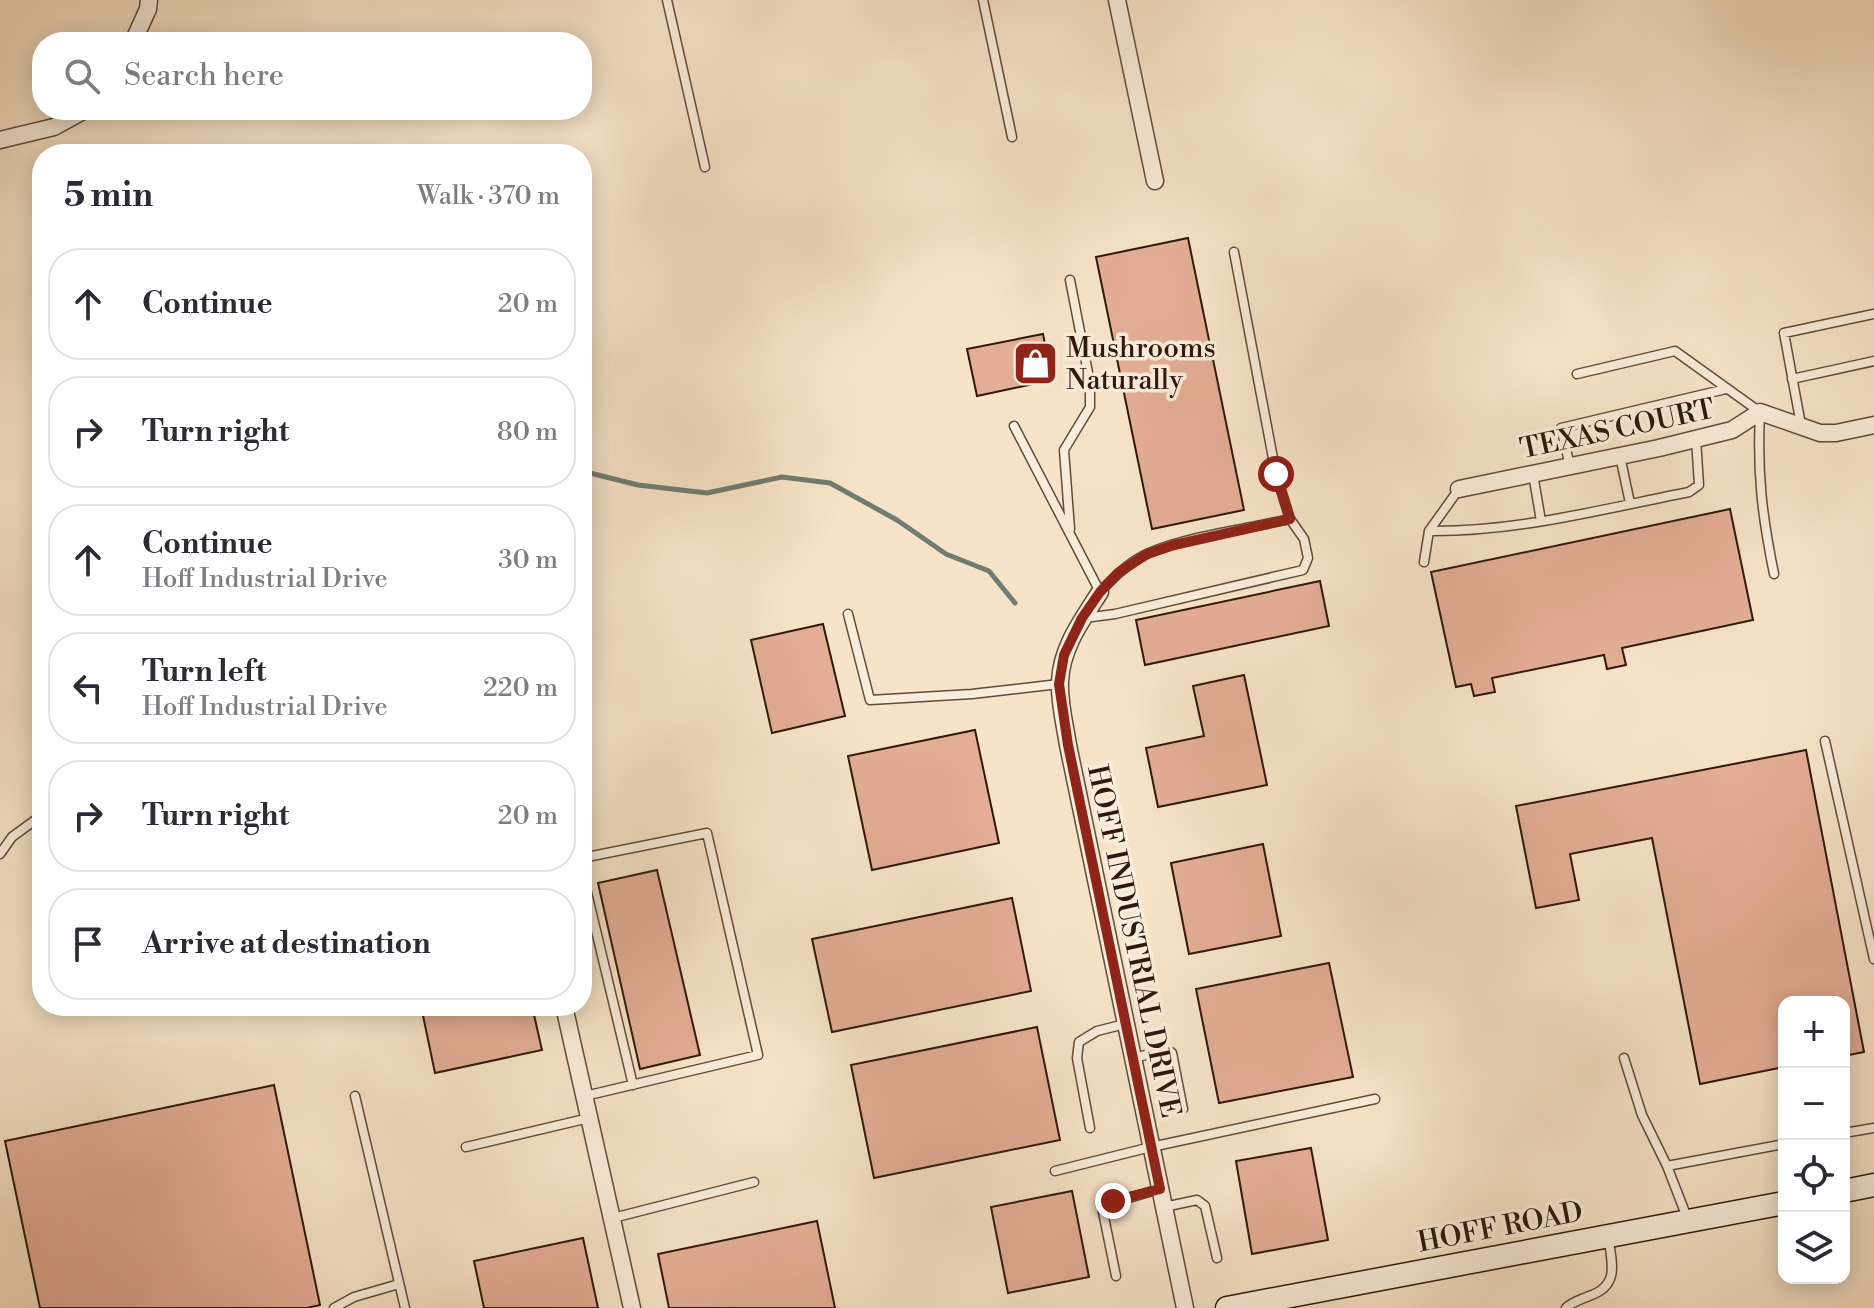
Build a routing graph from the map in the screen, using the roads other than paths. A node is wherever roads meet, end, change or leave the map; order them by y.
1 (149, 0) edge
2 (667, 0) edge
3 (983, 0) edge
4 (1117, 0) edge
5 (138, 32) edge
6 (67, 120) edge
7 (1012, 137) dead end
8 (0, 140) edge
9 (705, 167) dead end
10 (1155, 181) dead end
11 (1234, 252) dead end
12 (1070, 280) dead end
13 (1874, 314) edge
14 (1874, 361) edge
15 (1577, 374) dead end
16 (1792, 379) junction
17 (1726, 389) junction
18 (1760, 412) junction
19 (1874, 425) edge
20 (1014, 426) dead end
21 (1801, 426) junction
22 (1696, 439) junction
23 (1620, 456) junction
24 (1570, 466) junction
25 (1533, 474) junction
26 (1459, 489) joint
27 (1630, 503) junction
28 (1290, 519) junction
29 (1541, 521) junction
30 (1429, 531) junction
31 (1070, 534) junction
32 (1424, 562) dead end
33 (1774, 574) dead end
34 (1100, 592) junction
35 (848, 614) dead end
36 (1082, 618) junction
37 (1059, 684) junction
38 (1825, 741) dead end
39 (32, 822) edge
40 (0, 854) edge
41 (592, 856) edge
42 (592, 914) edge
43 (1874, 959) edge
44 (566, 1016) edge
45 (1125, 1024) junction
46 (1132, 1058) junction
47 (1624, 1058) dead end
48 (633, 1085) junction
49 (355, 1096) dead end
50 (584, 1097) junction
51 (1375, 1099) dead end
52 (1183, 1109) dead end
53 (589, 1118) junction
54 (1090, 1128) dead end
55 (1874, 1128) edge
56 (1850, 1132) edge
57 (1778, 1145) edge
58 (466, 1147) dead end
59 (1151, 1147) junction
60 (1667, 1166) junction
61 (1055, 1171) dead end
62 (754, 1182) dead end
63 (1874, 1185) edge
64 (1160, 1189) junction
65 (1850, 1190) edge
66 (1778, 1204) edge
67 (1164, 1207) junction
68 (612, 1219) junction
69 (1688, 1221) junction
70 (1608, 1236) junction
71 (1217, 1258) dead end
72 (1116, 1276) dead end
73 (399, 1284) junction
74 (334, 1308) edge
75 (405, 1308) edge
76 (632, 1308) edge
77 (1185, 1308) edge
78 (1227, 1308) edge
79 (1566, 1308) edge

1 - 5 street
2 - 9 lane
3 - 7 lane
4 - 10 street
6 - 8 street
11 - 28 lane
12 - 31 lane
13 - 16 lane
14 - 16 lane
15 - 17 lane
16 - 21 lane
17 - 18 lane
17 - 24 lane
18 - 21 street
18 - 22 street, TEXAS COURT
18 - 33 lane
19 - 21 street
20 - 31 lane
22 - 23 street, TEXAS COURT
22 - 27 lane
23 - 24 street, TEXAS COURT
23 - 27 lane
24 - 25 street, TEXAS COURT
25 - 26 street, TEXAS COURT
25 - 29 lane
26 - 30 lane
27 - 29 lane
28 - 34 lane
28 - 36 lane
29 - 30 lane
30 - 32 lane
31 - 34 lane
34 - 36 street, HOFF INDUSTRIAL DRIVE
35 - 37 lane
36 - 37 street, HOFF INDUSTRIAL DRIVE
37 - 45 street, HOFF INDUSTRIAL DRIVE
38 - 43 lane
39 - 40 lane
41 - 48 lane
42 - 48 lane
44 - 50 street
45 - 46 street, HOFF INDUSTRIAL DRIVE
45 - 54 lane
46 - 52 lane
46 - 59 street, HOFF INDUSTRIAL DRIVE
47 - 60 lane
48 - 50 lane
49 - 73 lane
50 - 53 street
51 - 59 lane
53 - 58 lane
53 - 68 street
55 - 56 lane
57 - 60 lane
59 - 61 lane
59 - 64 street, HOFF INDUSTRIAL DRIVE
60 - 69 lane
62 - 68 lane
63 - 65 street
64 - 67 street, HOFF INDUSTRIAL DRIVE
64 - 72 lane
66 - 69 street, HOFF ROAD
67 - 71 lane
67 - 77 street, HOFF INDUSTRIAL DRIVE
68 - 76 street
69 - 70 street, HOFF ROAD
70 - 78 street, HOFF ROAD
70 - 79 lane
73 - 74 lane
73 - 75 lane

